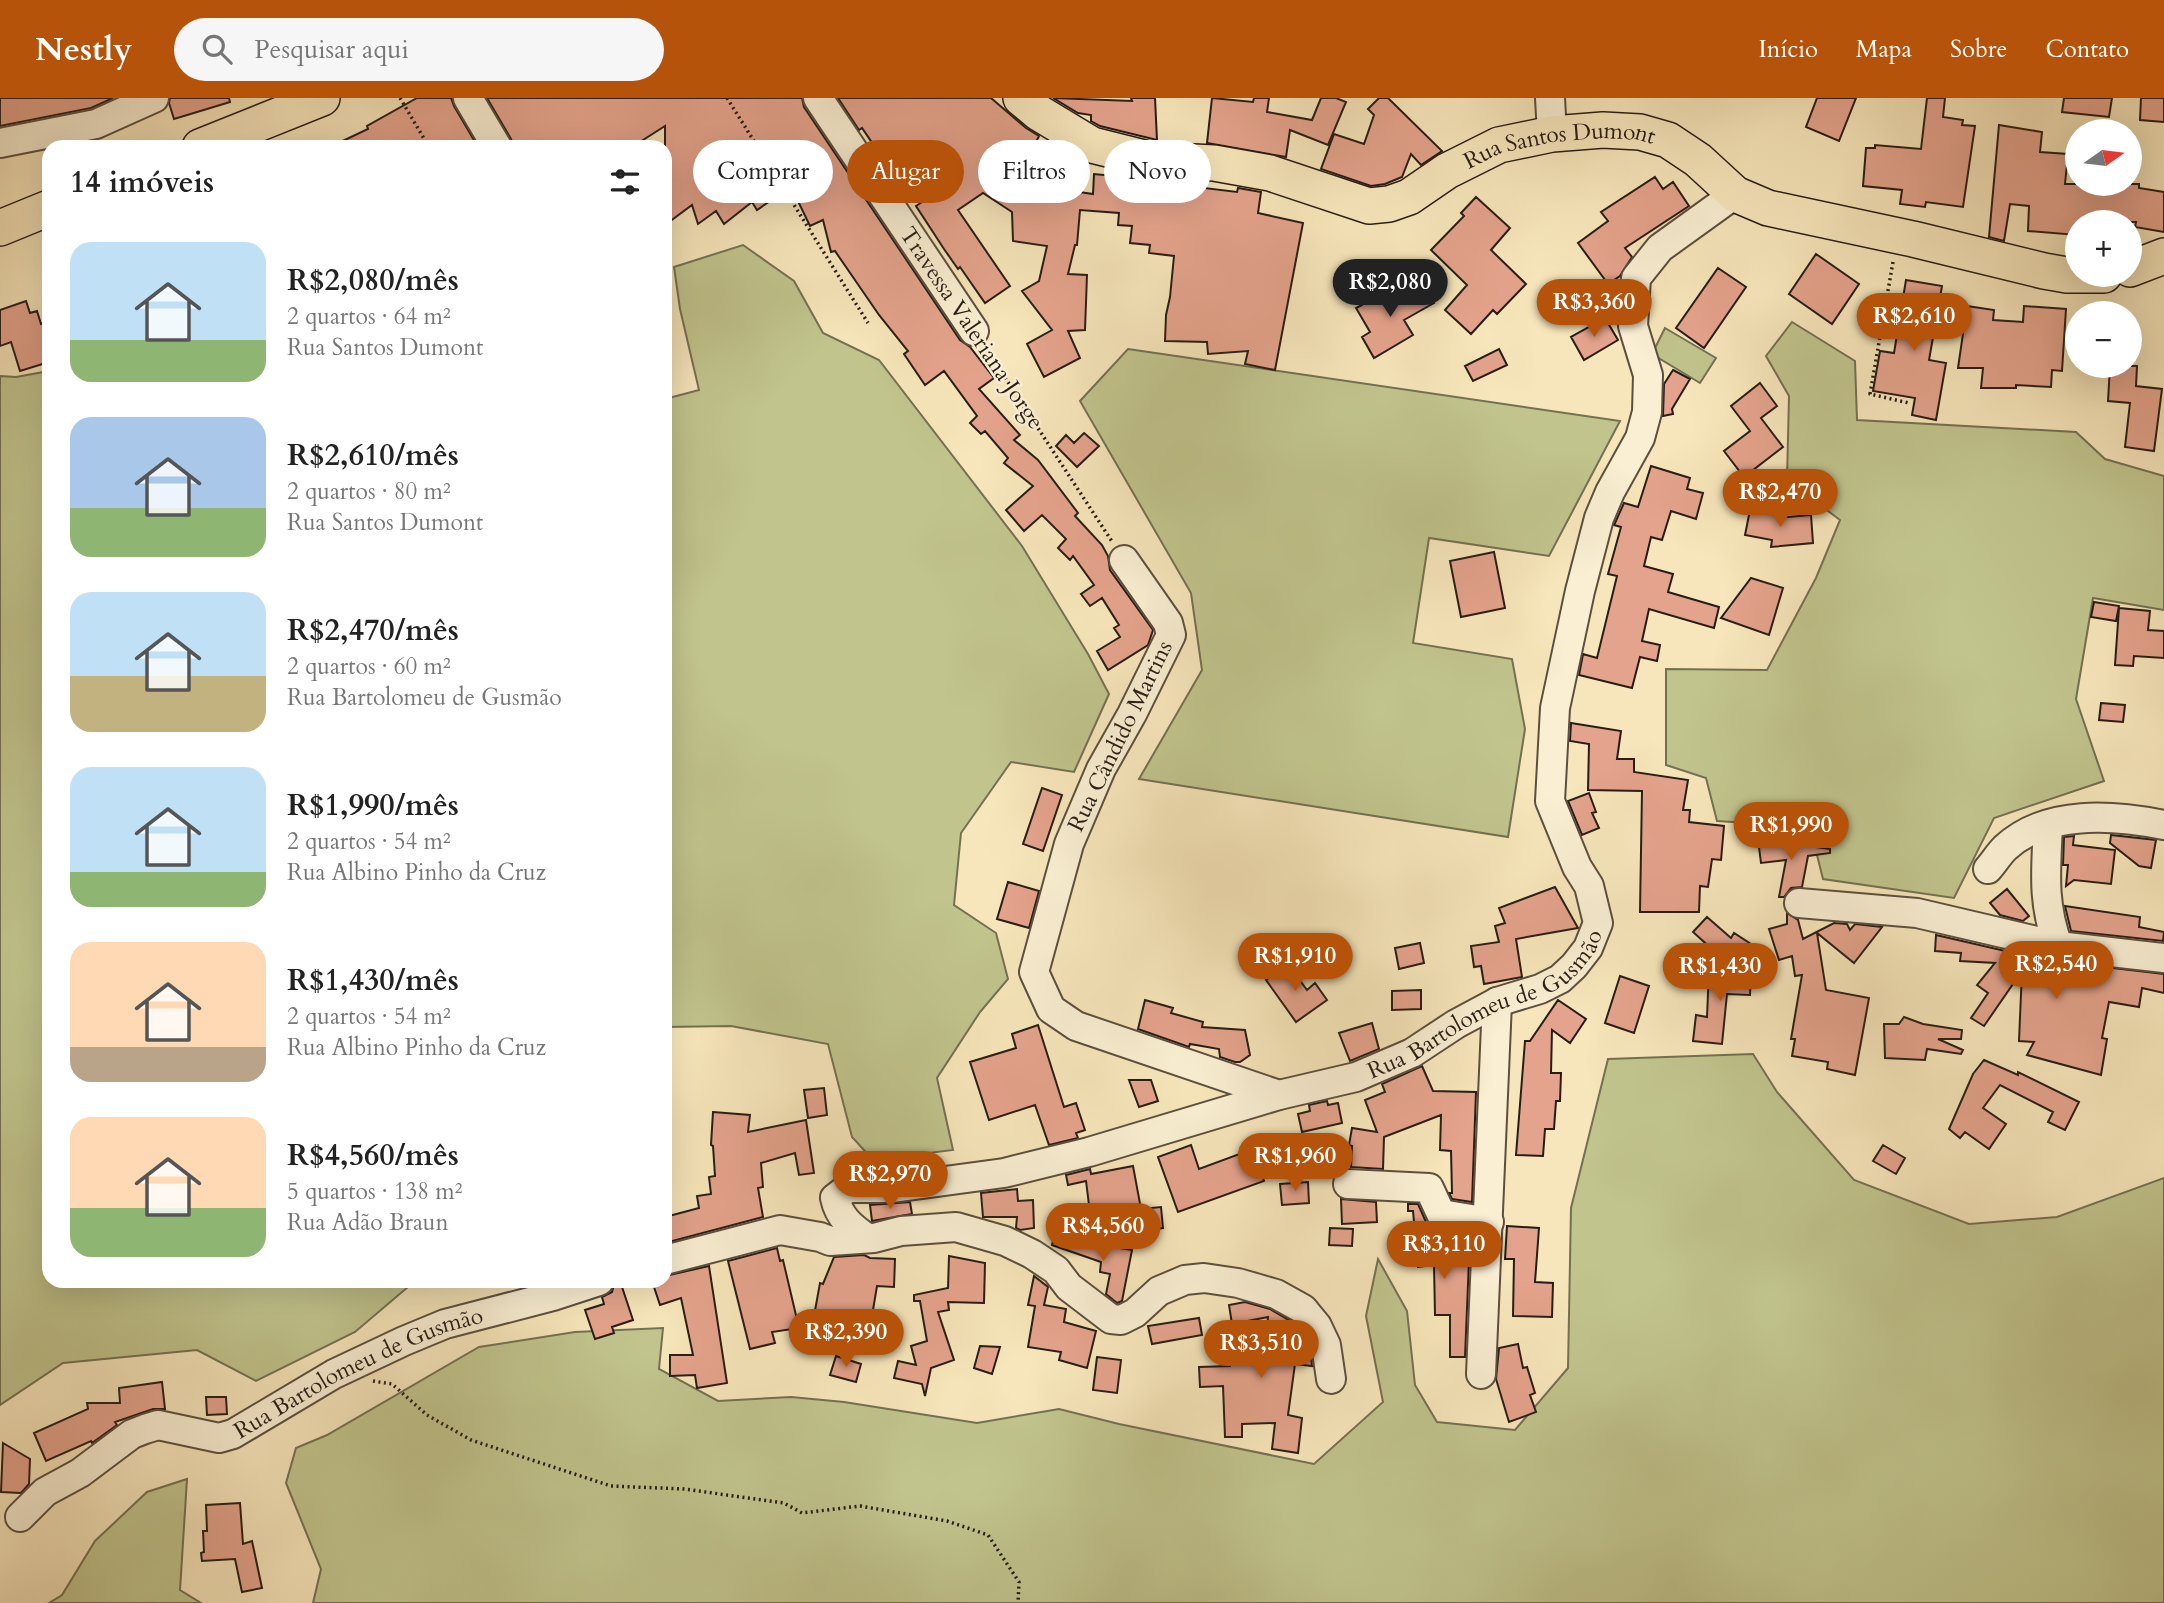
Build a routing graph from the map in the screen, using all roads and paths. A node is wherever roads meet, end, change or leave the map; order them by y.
1 (154, 98) edge
2 (400, 98) edge
3 (468, 98) edge
4 (727, 98) edge
5 (818, 98) edge
6 (1021, 98) edge
7 (1550, 98) edge
8 (310, 100) edge
9 (1552, 134) junction
10 (216, 140) edge
11 (425, 140) edge
12 (493, 140) edge
13 (0, 143) edge
14 (1735, 194) junction
15 (42, 211) edge
16 (0, 228) edge
17 (1898, 236) junction
18 (2164, 256) edge
19 (2142, 264) edge
20 (2065, 275) edge
21 (868, 323) dead end
22 (974, 331) joint
23 (1909, 402) dead end
24 (1124, 560) joint
25 (2048, 825) junction
26 (2164, 825) edge
27 (1988, 869) dead end
28 (1800, 902) dead end
29 (2057, 946) junction
30 (2164, 958) edge
31 (1497, 1002) junction
32 (1279, 1095) junction
33 (1348, 1184) dead end
34 (1489, 1222) junction
35 (867, 1238) junction
36 (672, 1258) edge
37 (578, 1288) edge
38 (334, 1374) junction
39 (1481, 1374) dead end
40 (1331, 1378) dead end
41 (20, 1517) dead end
42 (1018, 1603) edge

1 - 13 street
2 - 11 path
3 - 12 street
4 - 21 path
5 - 22 street, Travessa Valeriana Jorge
6 - 9 main road, Rua Santos Dumont
7 - 9 street
8 - 10 main road
9 - 14 main road, Rua Santos Dumont
14 - 17 main road, Rua Santos Dumont
14 - 31 street, Rua Bartolomeu de Gusmão
15 - 16 main road
17 - 20 main road, Rua Santos Dumont
17 - 23 path
18 - 19 main road
22 - 24 path, Travessa Valeriana Jorge
24 - 32 street, Rua Cândido Martins
25 - 26 street
25 - 27 street
25 - 29 street
28 - 29 street
29 - 30 street
31 - 32 street, Rua Bartolomeu de Gusmão
31 - 34 street
32 - 35 street, Rua Bartolomeu de Gusmão
33 - 34 street
34 - 39 street
35 - 36 street
35 - 40 street
37 - 38 street, Rua Bartolomeu de Gusmão
38 - 41 street, Rua Bartolomeu de Gusmão
38 - 42 path

